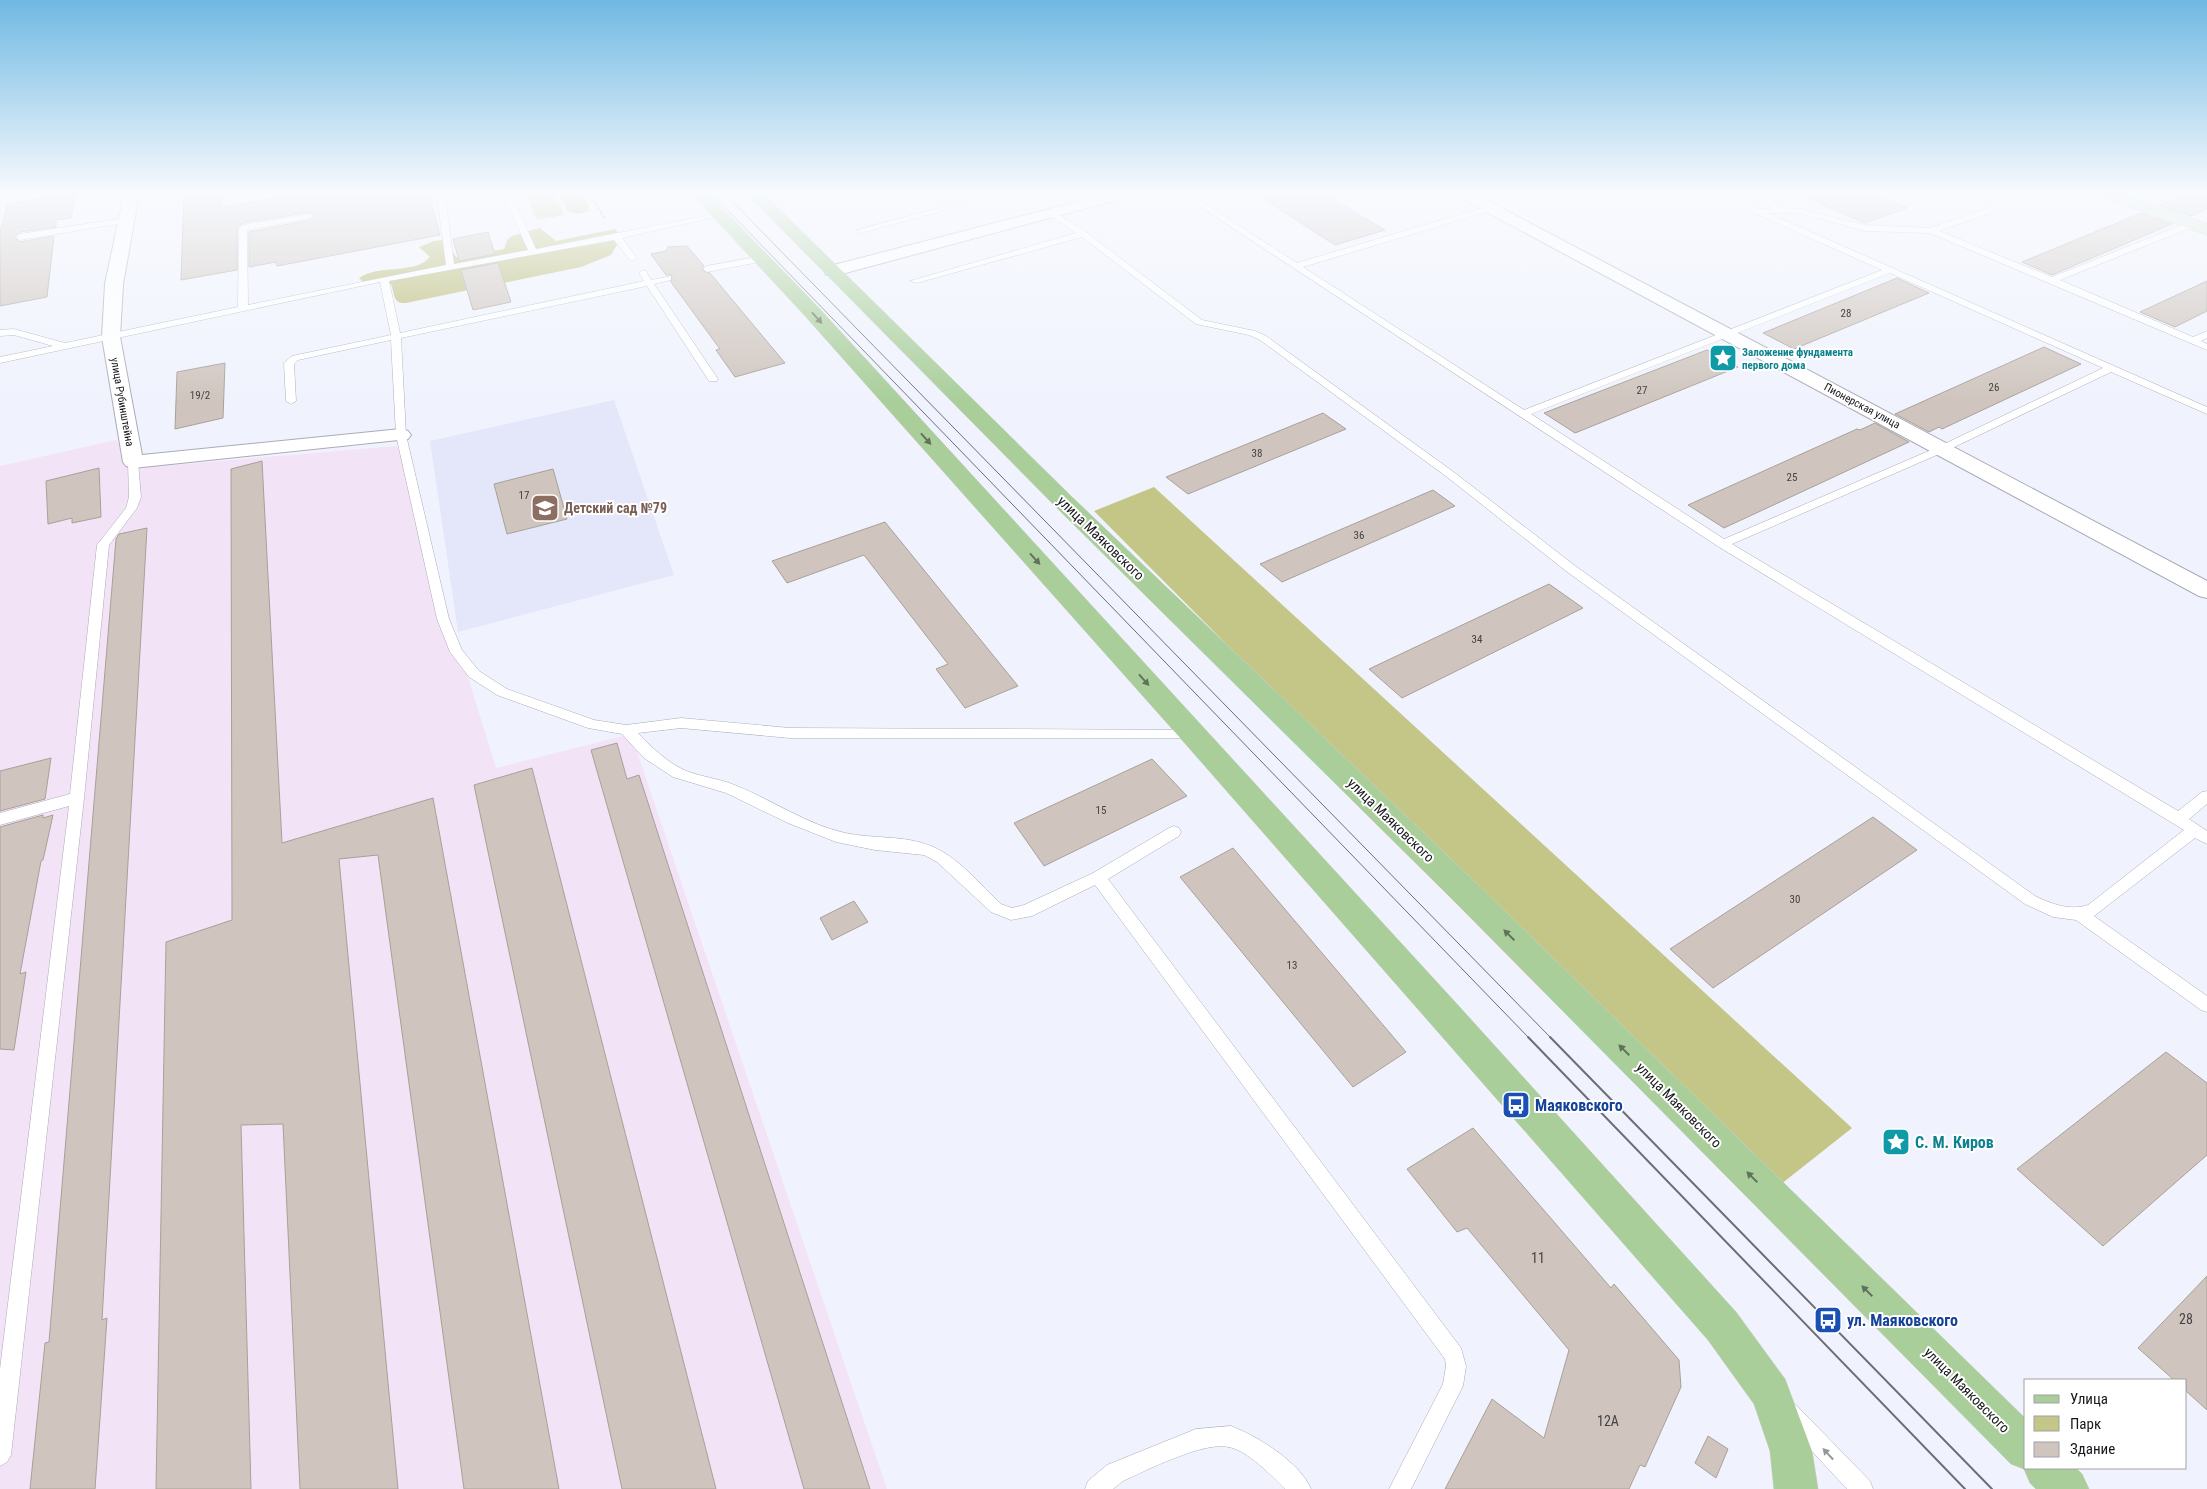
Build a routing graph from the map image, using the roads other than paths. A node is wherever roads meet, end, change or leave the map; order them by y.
1 (118, 263) edge
2 (243, 263) edge
3 (465, 263) edge
4 (737, 263) edge
5 (766, 263) edge
6 (825, 263) edge
7 (860, 263) edge
8 (977, 263) edge
9 (1122, 263) edge
10 (1292, 263) edge
11 (1304, 263) edge
12 (1594, 263) edge
13 (1876, 263) edge
14 (2011, 263) edge
15 (2098, 263) edge
16 (450, 266) joint
17 (1296, 266) junction
18 (707, 269) dead end
19 (1890, 270) junction
20 (832, 271) junction
21 (643, 273) dead end
22 (668, 278) dead end
23 (384, 279) junction
24 (2052, 280) junction
25 (914, 281) dead end
26 (650, 283) junction
27 (243, 309) junction
28 (0, 333) edge
29 (2207, 334) edge
30 (1728, 335) junction
31 (396, 336) junction
32 (111, 337) junction
33 (2193, 341) junction
34 (66, 346) junction
35 (2207, 347) edge
36 (0, 360) edge
37 (2111, 368) junction
38 (712, 379) dead end
39 (291, 401) dead end
40 (2207, 410) edge
41 (1523, 414) junction
42 (401, 435) junction
43 (1942, 449) junction
44 (133, 462) junction
45 (1724, 544) junction
46 (2207, 591) edge
47 (626, 730) junction
48 (1192, 733) junction
49 (2207, 796) edge
50 (77, 798) junction
51 (0, 819) edge
52 (2179, 819) junction
53 (2194, 830) junction
54 (1174, 832) dead end
55 (2207, 838) edge
56 (1098, 877) junction
57 (2081, 915) junction
58 (2207, 1005) edge
59 (1771, 1393) junction
60 (2024, 1446) edge
61 (0, 1455) edge
62 (2046, 1469) edge
63 (1096, 1489) edge
64 (1300, 1489) edge
65 (1400, 1489) edge
66 (1796, 1489) edge
67 (1862, 1489) edge
68 (2066, 1489) edge

1 - 32 street, улица Рубинштейна
2 - 27 lane
3 - 16 lane
4 - 18 lane
5 -> 48 main road
6 - 20 main road, улица Маяковского
7 - 20 street
8 - 25 lane
9 - 57 lane
10 - 17 lane
11 - 17 lane
12 - 30 street, Пионерская улица
13 - 19 lane
14 - 24 lane
15 - 24 lane
16 - 23 lane
17 - 41 lane
19 - 30 lane
19 - 37 lane
60 -> 20 main road, улица Маяковского
21 - 26 lane
22 - 26 lane
23 - 27 lane
23 - 31 lane
24 - 33 lane
26 - 31 lane
26 - 38 lane
27 - 32 lane
28 - 34 lane
29 - 33 lane
30 - 41 lane
30 - 43 street, Пионерская улица
31 - 39 lane
31 - 42 lane
32 - 34 lane
32 - 44 street, улица Рубинштейна
33 - 35 lane
34 - 36 lane
37 - 40 lane
37 - 43 lane
41 - 45 lane
42 - 44 street, улица Рубинштейна
42 - 47 lane
43 - 45 lane
43 - 46 street, Пионерская улица
44 - 50 lane
45 - 52 lane
47 - 48 lane
47 - 56 lane
48 - 59 main road
49 - 52 lane
50 - 51 lane
50 - 61 lane
52 - 53 lane
53 - 55 lane
53 - 57 lane
54 - 56 lane
56 - 65 lane
57 - 58 lane
59 - 66 main road
67 -> 59 lane
62 - 68 main road
63 - 64 lane

